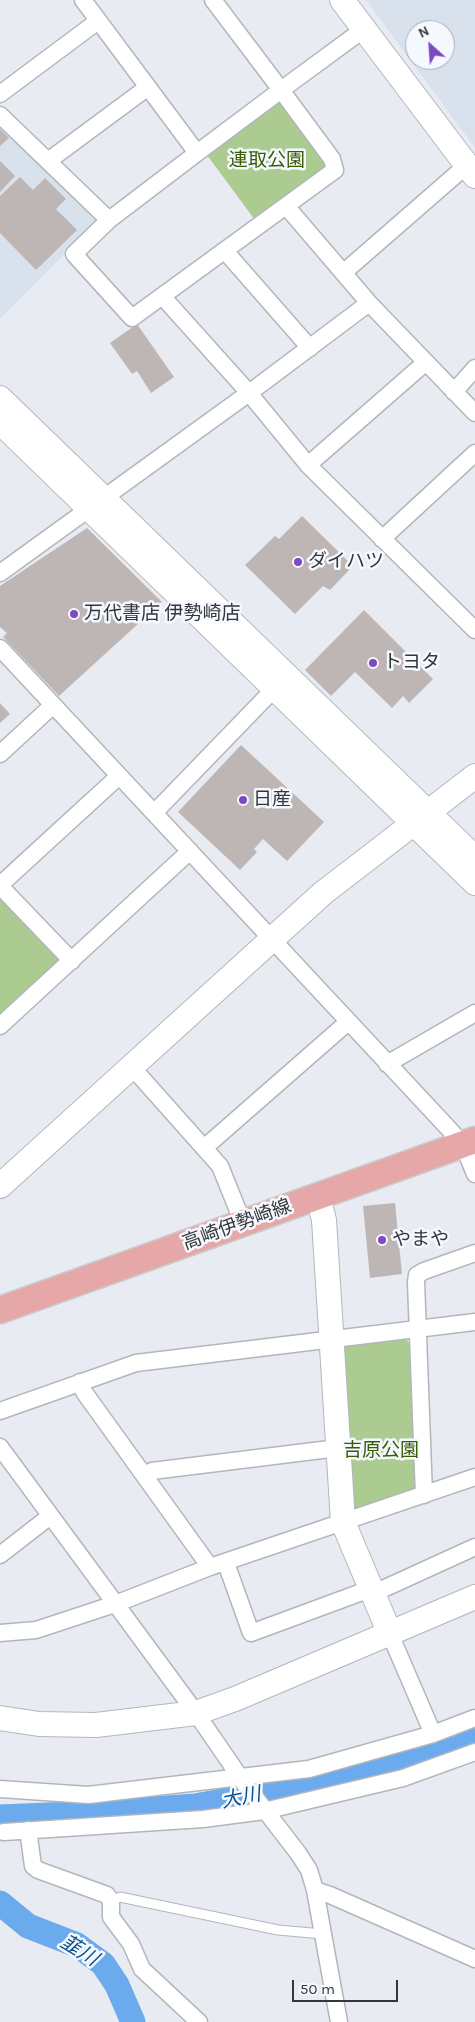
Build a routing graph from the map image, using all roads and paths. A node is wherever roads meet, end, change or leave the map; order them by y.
1 (84, 0) edge
2 (213, 0) edge
3 (342, 0) edge
4 (98, 21) junction
5 (364, 29) junction
6 (148, 87) junction
7 (281, 90) junction
8 (0, 94) edge
9 (0, 116) edge
10 (197, 153) junction
11 (48, 161) junction
12 (471, 170) edge
13 (286, 206) junction
14 (109, 220) junction
15 (225, 251) junction
16 (342, 273) junction
17 (162, 296) junction
18 (369, 303) junction
19 (310, 348) junction
20 (426, 362) junction
21 (475, 368) edge
22 (454, 392) junction
23 (250, 393) junction
24 (0, 398) edge
25 (475, 413) edge
26 (0, 422) edge
27 (475, 453) edge
28 (308, 465) junction
29 (97, 504) junction
30 (382, 539) junction
31 (0, 573) edge
32 (475, 630) edge
33 (0, 648) edge
34 (274, 688) junction
35 (52, 706) junction
36 (0, 754) edge
37 (119, 776) junction
38 (475, 776) edge
39 (154, 813) junction
40 (420, 817) junction
41 (190, 851) junction
42 (475, 858) edge
43 (475, 883) edge
44 (0, 885) edge
45 (272, 939) junction
46 (72, 961) junction
47 (475, 1013) edge
48 (348, 1022) junction
49 (0, 1026) edge
50 (388, 1064) junction
51 (131, 1066) junction
52 (469, 1143) edge
53 (204, 1148) junction
54 (475, 1174) edge
55 (0, 1186) edge
56 (318, 1197) junction
57 (243, 1223) junction
58 (475, 1253) edge
59 (0, 1310) edge
60 (475, 1322) edge
61 (419, 1328) junction
62 (332, 1339) junction
63 (80, 1382) junction
64 (0, 1411) edge
65 (0, 1447) edge
66 (338, 1448) junction
67 (145, 1474) junction
68 (475, 1476) edge
69 (424, 1494) junction
70 (49, 1516) junction
71 (343, 1522) junction
72 (475, 1547) edge
73 (0, 1555) edge
74 (218, 1565) junction
75 (371, 1591) junction
76 (475, 1597) edge
77 (115, 1604) junction
78 (0, 1634) edge
79 (390, 1634) junction
80 (196, 1713) junction
81 (0, 1718) edge
82 (475, 1718) edge
83 (433, 1734) junction
84 (475, 1752) edge
85 (242, 1780) junction
86 (0, 1790) edge
87 (262, 1808) junction
88 (28, 1830) junction
89 (4, 1832) dead end
90 (315, 1890) junction
91 (111, 1902) junction
92 (323, 1934) junction
93 (475, 1959) edge
94 (199, 2022) edge
95 (339, 2022) edge

1 - 4 street
2 - 7 street
3 - 5 street
4 - 6 street
4 - 8 street
5 - 7 street
5 - 12 street
6 - 10 street
6 - 11 street
7 - 10 street
7 - 13 street
9 - 11 street
10 - 14 street
11 - 14 street
12 - 16 street
13 - 15 street
13 - 16 street
14 - 17 street
15 - 17 street
15 - 19 street
16 - 18 street
17 - 23 street
18 - 19 street
18 - 20 street
19 - 23 street
20 - 22 street
20 - 28 street
21 - 22 street
22 - 25 street
23 - 28 street
23 - 29 street
24 - 29 street
26 - 29 street
27 - 30 street
28 - 30 street
29 - 31 street
29 - 34 street
29 - 40 street
30 - 32 street
33 - 35 street
34 - 39 street
34 - 40 street
35 - 36 street
35 - 37 street
37 - 39 street
37 - 44 street
38 - 40 street
39 - 41 street
40 - 42 street
40 - 43 street
40 - 45 street
41 - 45 street
41 - 46 street
44 - 46 street
45 - 48 street
45 - 51 street
46 - 49 street
47 - 50 street
48 - 50 street
48 - 53 street
50 - 52 street
51 - 53 street
51 - 55 street
52 - 54 street
52 - 56 main road, 高崎伊勢崎線
53 - 57 street
56 - 57 main road, 高崎伊勢崎線
56 - 62 street
57 - 59 main road, 高崎伊勢崎線
58 - 61 street
60 - 61 street
61 - 62 street
61 - 69 street
62 - 63 street
62 - 66 street
63 - 64 street
63 - 67 street
65 - 70 street
66 - 67 street
66 - 71 street
67 - 74 street
68 - 69 street
69 - 71 street
70 - 73 street
70 - 77 street
71 - 74 street
71 - 75 street
72 - 75 street
74 - 75 street
74 - 77 street
75 - 79 street
76 - 79 street
77 - 78 street
77 - 80 street
79 - 80 street
79 - 83 street
80 - 81 street
80 - 85 street
82 - 83 street
83 - 85 street
84 - 87 street
85 - 86 street
85 - 87 street
87 - 88 street
87 - 90 street
88 - 89 street
88 - 91 street
90 - 92 street
90 - 93 street
91 - 92 lane
91 - 94 street
92 - 95 street

